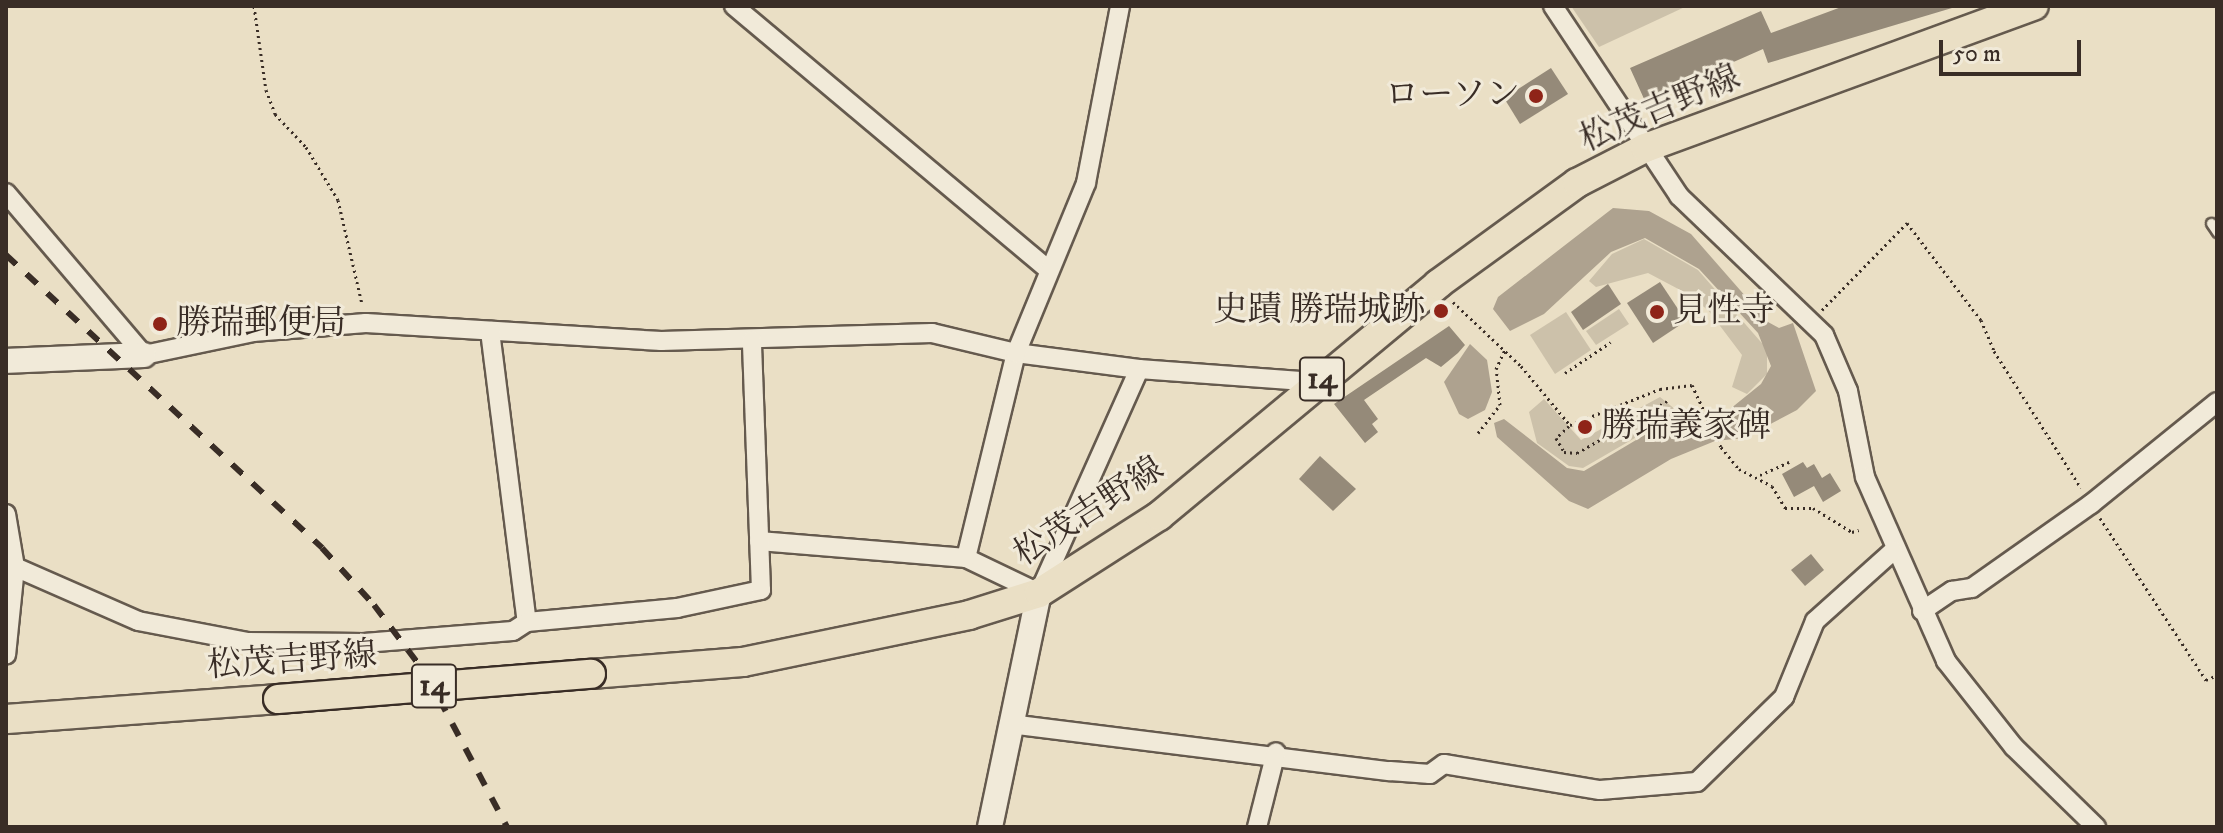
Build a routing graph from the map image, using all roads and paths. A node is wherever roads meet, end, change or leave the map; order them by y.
1 (254, 6) edge
2 (734, 6) edge
3 (1120, 6) edge
4 (1553, 6) edge
5 (2034, 6) edge
6 (1645, 148) junction
7 (6, 193) edge
8 (1049, 270) junction
9 (1432, 289) junction
10 (1811, 322) junction
11 (366, 323) junction
12 (490, 331) junction
13 (752, 340) junction
14 (1611, 342) dead end
15 (1505, 350) junction
16 (1016, 353) junction
17 (144, 355) junction
18 (6, 361) edge
19 (1139, 369) junction
20 (1565, 373) dead end
21 (1318, 382) junction
22 (1667, 401) dead end
23 (2217, 402) edge
24 (1570, 425) junction
25 (1478, 433) dead end
26 (1789, 462) dead end
27 (1758, 476) junction
28 (2091, 504) junction
29 (6, 514) edge
30 (1859, 530) dead end
31 (759, 541) junction
32 (1893, 551) junction
33 (966, 558) junction
34 (15, 567) junction
35 (1039, 593) junction
36 (1922, 611) junction
37 (527, 622) junction
38 (6, 655) edge
39 (2217, 675) edge
40 (6, 719) edge
41 (1010, 724) junction
42 (1276, 752) junction
43 (990, 827) edge
44 (1257, 827) edge
45 (2096, 827) edge

1 - 11 path
2 - 8 street
3 - 8 street
4 - 6 street
5 - 6 main road, 松茂吉野線 / 14
6 - 9 main road, 松茂吉野線 / 14
6 - 10 street
7 - 17 street
8 - 16 street
9 - 15 path
9 - 21 main road, 松茂吉野線 / 14
10 - 28 path
10 - 32 street
11 - 12 street
11 - 17 street
12 - 13 street
12 - 37 street
13 - 16 street
13 - 31 street
14 - 20 path
15 - 24 path
15 - 25 path
16 - 19 street
16 - 33 street
17 - 18 street
19 - 21 street
19 - 35 street
21 - 35 main road, 松茂吉野線 / 14
22 - 24 path
23 - 28 street
24 - 27 path
26 - 27 path
27 - 30 path
28 - 36 street
28 - 39 path
29 - 34 street
31 - 33 street
31 - 37 street
32 - 36 street
32 - 42 street
33 - 35 street
34 - 37 street
34 - 38 street
35 - 40 main road, 松茂吉野線 / 14, bridge
35 - 41 street
36 - 45 street
41 - 42 street
41 - 43 street
42 - 44 street

